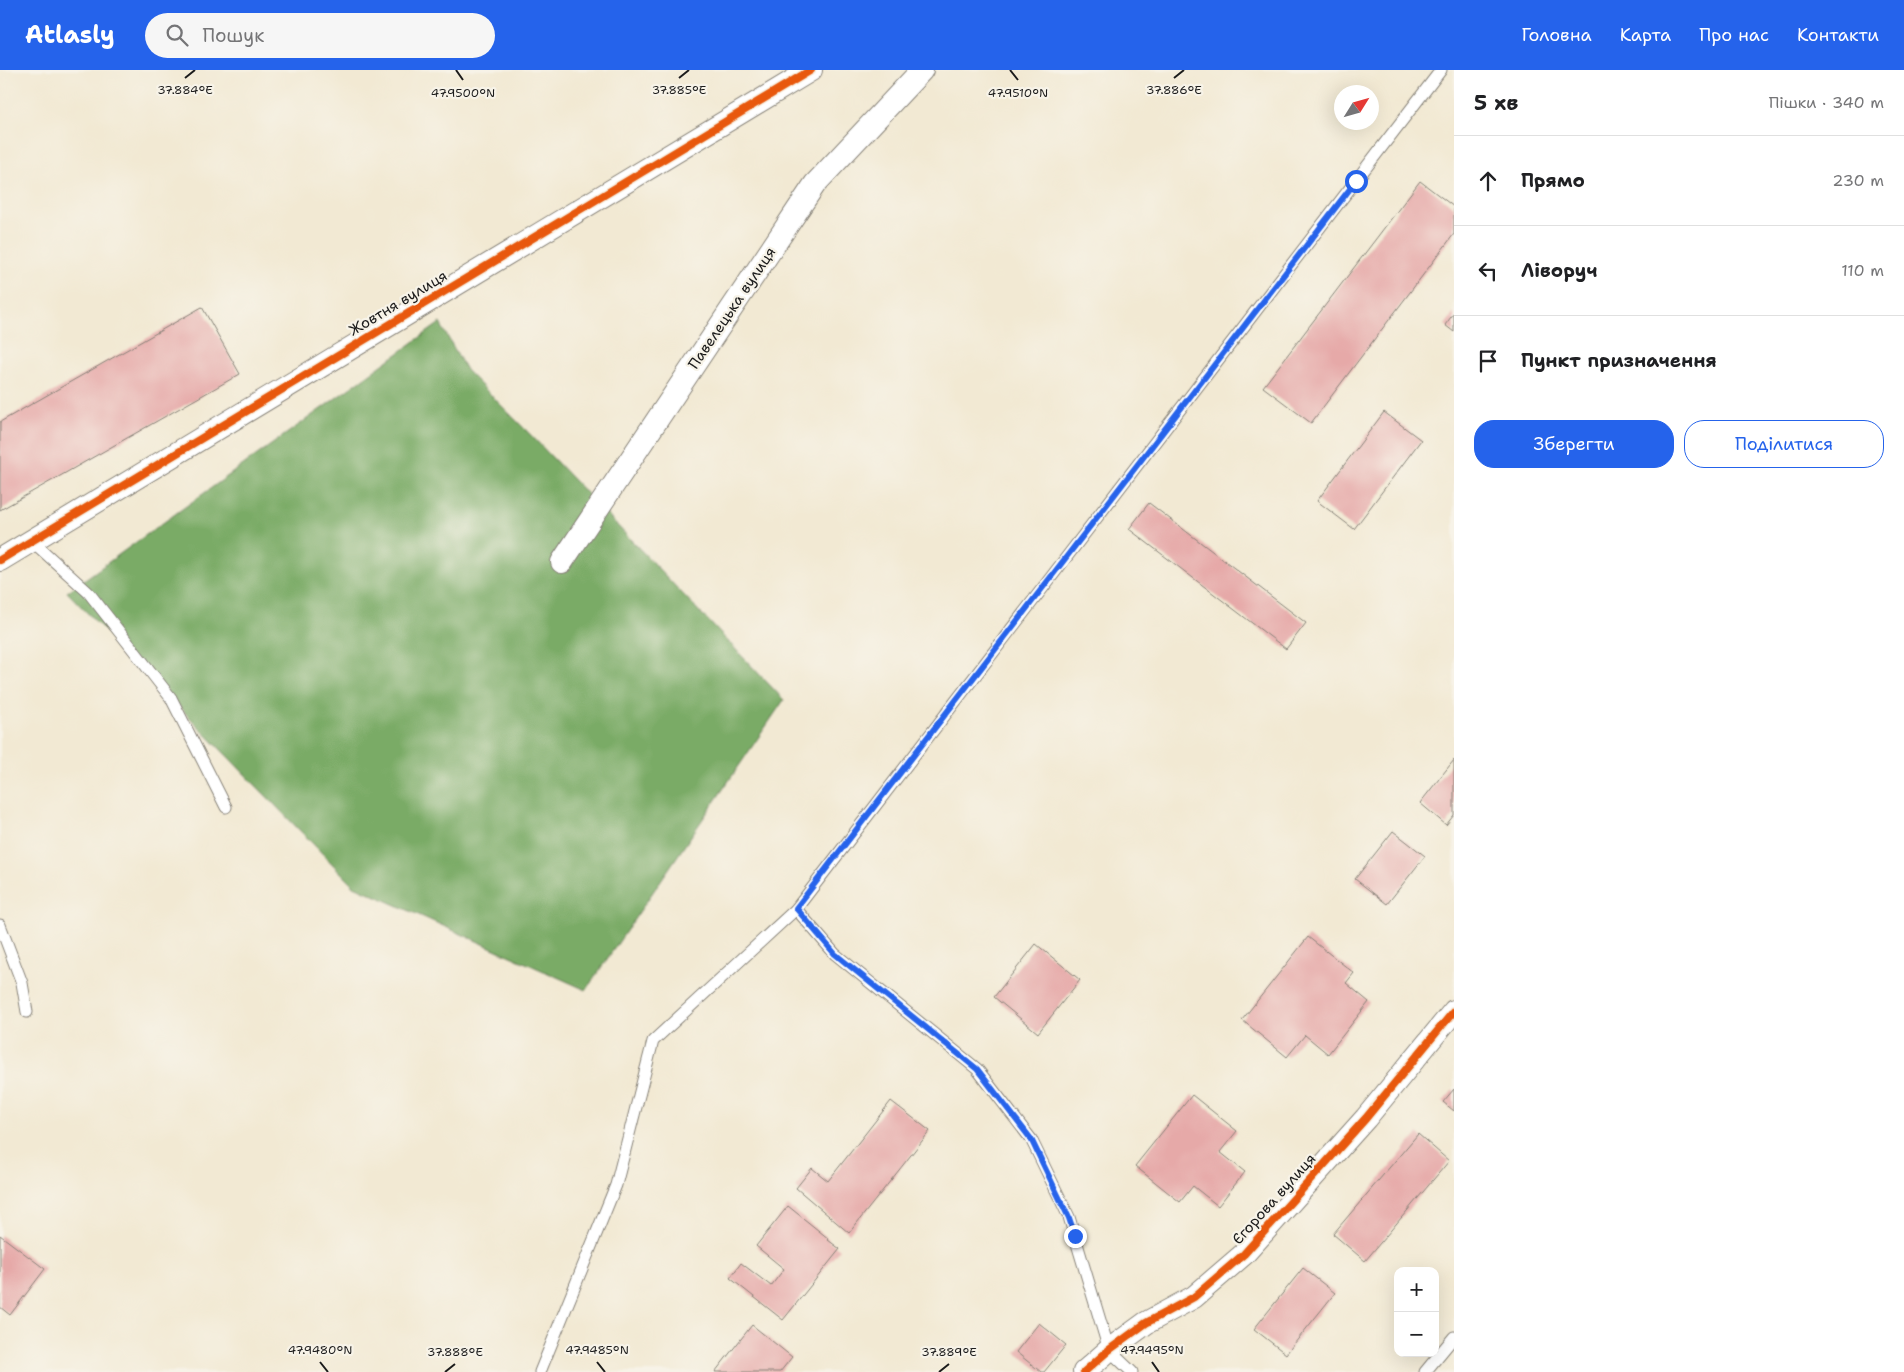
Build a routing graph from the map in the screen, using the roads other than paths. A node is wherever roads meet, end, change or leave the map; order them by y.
1 (811, 70) edge
2 (922, 70) edge
3 (1441, 70) edge
4 (32, 541) junction
5 (0, 560) edge
6 (562, 562) dead end
7 (226, 807) dead end
8 (796, 908) junction
9 (0, 925) edge
10 (1454, 1011) edge
11 (27, 1012) dead end
12 (1454, 1337) edge
13 (1109, 1350) junction
14 (540, 1372) edge
15 (1084, 1372) edge
16 (1132, 1372) edge
17 (1425, 1372) edge

1 - 4 street, Жовтня вулиця
2 - 6 street, Павелецька вулиця
3 - 8 lane
4 - 5 street, Жовтня вулиця
4 - 7 lane
8 - 13 lane
8 - 14 lane
9 - 11 lane
10 - 13 street, Єгорова вулиця
12 - 17 lane
13 - 15 street, Єгорова вулиця
13 - 16 lane

